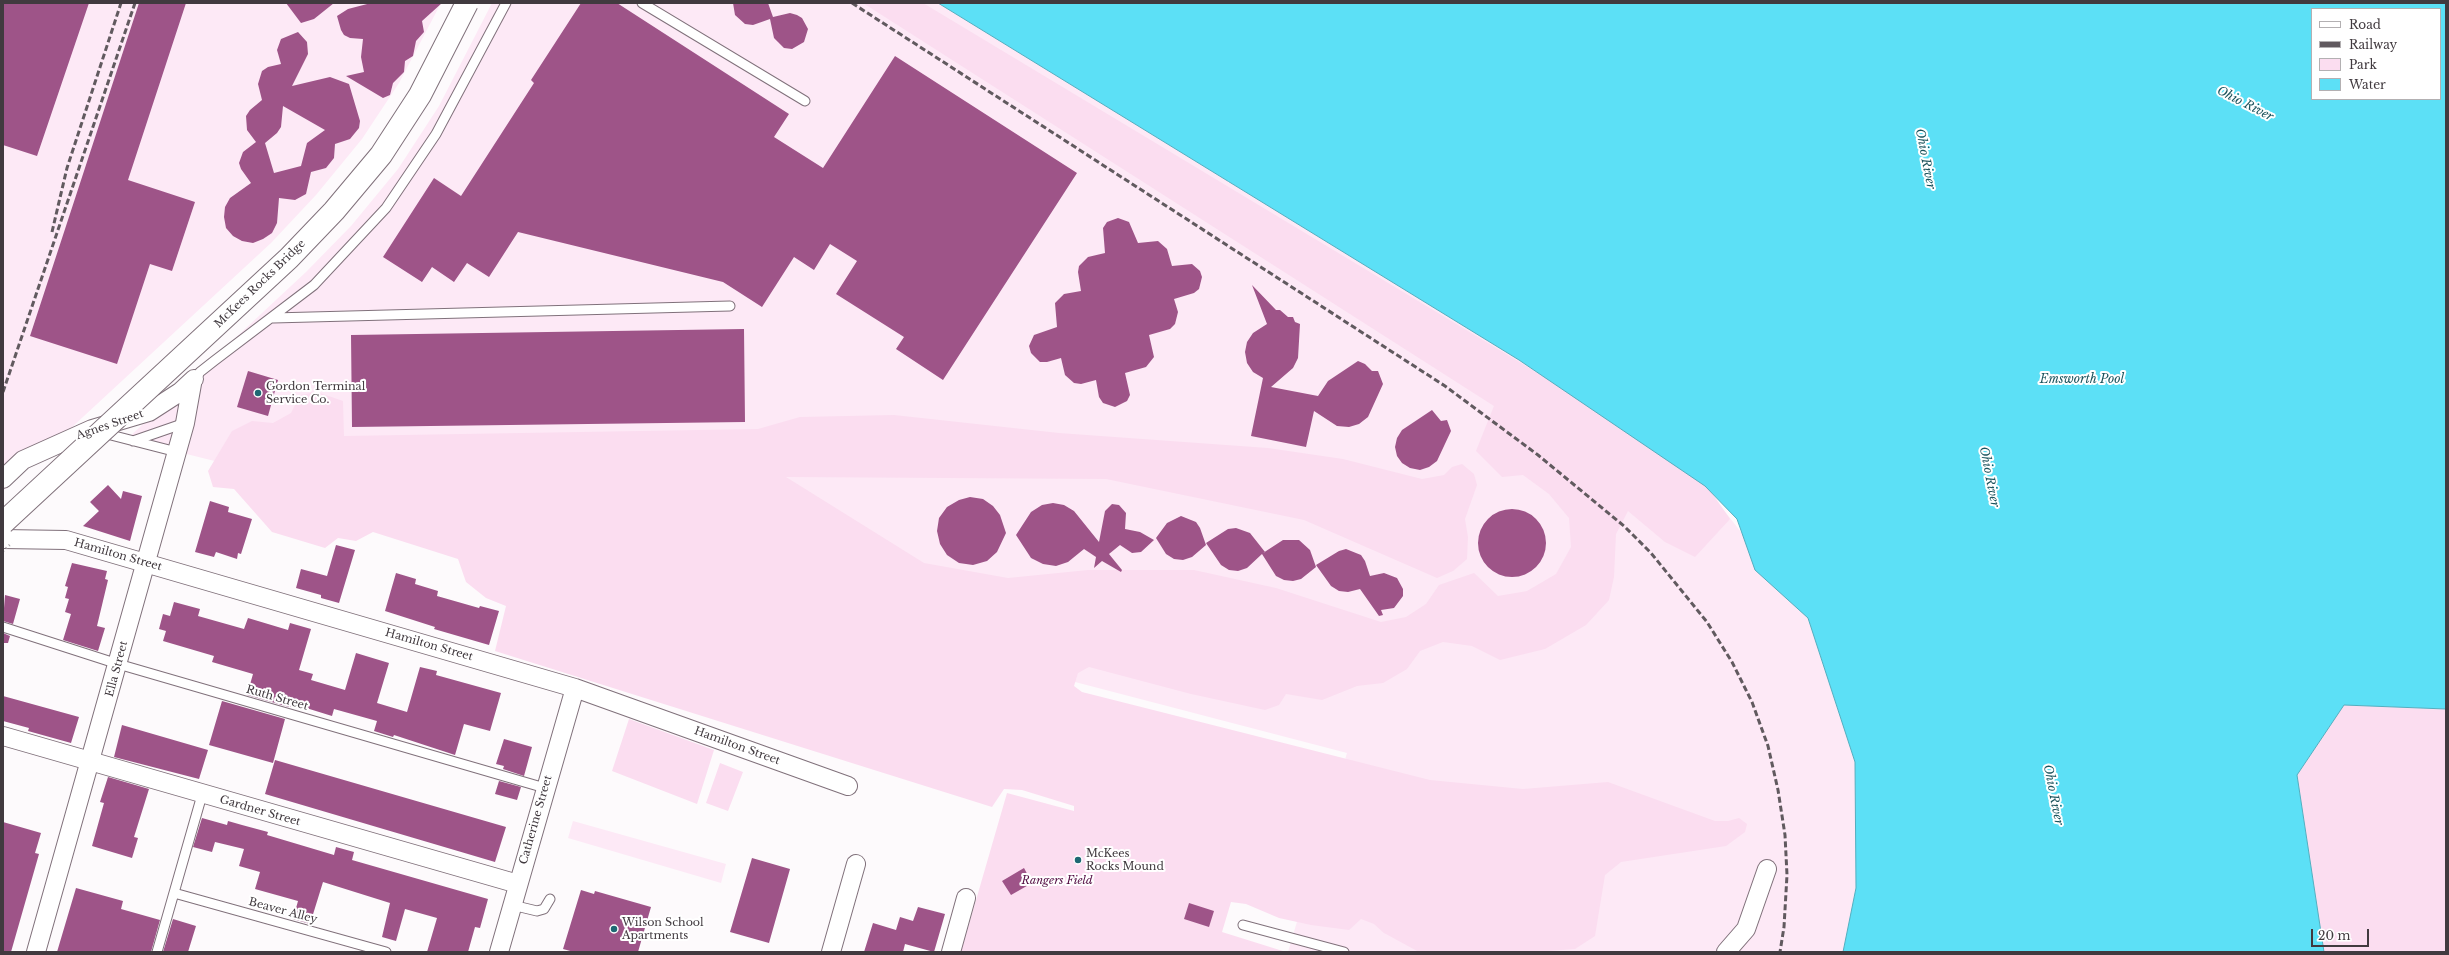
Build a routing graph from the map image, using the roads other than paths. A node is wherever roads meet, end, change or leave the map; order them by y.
1 (468, 3) edge
2 (506, 3) edge
3 (642, 3) edge
4 (805, 101) dead end
5 (730, 306) dead end
6 (273, 318) junction
7 (193, 382) junction
8 (185, 423) junction
9 (92, 429) junction
10 (133, 442) junction
11 (177, 452) junction
12 (3, 479) edge
13 (3, 523) edge
14 (3, 539) edge
15 (146, 563) junction
16 (3, 628) edge
17 (118, 664) junction
18 (575, 688) junction
19 (3, 736) edge
20 (91, 762) junction
21 (848, 786) dead end
22 (546, 788) junction
23 (202, 795) junction
24 (856, 864) dead end
25 (1767, 869) dead end
26 (518, 884) junction
27 (174, 893) junction
28 (966, 898) dead end
29 (550, 899) dead end
30 (512, 905) junction
31 (1243, 925) dead end
32 (36, 952) edge
33 (157, 952) edge
34 (386, 952) edge
35 (499, 952) edge
36 (831, 952) edge
37 (951, 952) edge
38 (1344, 952) edge
39 (1726, 952) edge

1 - 13 main road, McKees Rocks Bridge, bridge
2 - 6 lane
3 - 4 lane
5 - 6 lane
6 - 7 lane
7 - 8 street, Ella Street
7 - 9 street, Agnes Street
8 - 10 lane
8 - 11 street, Ella Street
9 - 10 lane
9 - 12 street, Agnes Street
10 - 11 lane
11 - 15 street, Ella Street
14 - 15 street, Hamilton Street
15 - 17 street, Ella Street
15 - 18 street, Hamilton Street
16 - 17 lane, Ruth Street
17 - 20 street, Ella Street
17 - 22 lane, Ruth Street
18 - 21 street, Hamilton Street
18 - 22 street, Catherine Street
19 - 20 street, Gardner Street
20 - 23 street, Gardner Street
20 - 32 street, Ella Street
22 - 26 street, Catherine Street
23 - 26 street, Gardner Street
23 - 27 lane
24 - 36 street
25 - 39 street
26 - 30 street, Catherine Street
27 - 33 lane
27 - 34 lane, Beaver Alley
28 - 37 street
29 - 30 lane
30 - 35 street, Catherine Street
31 - 38 lane

